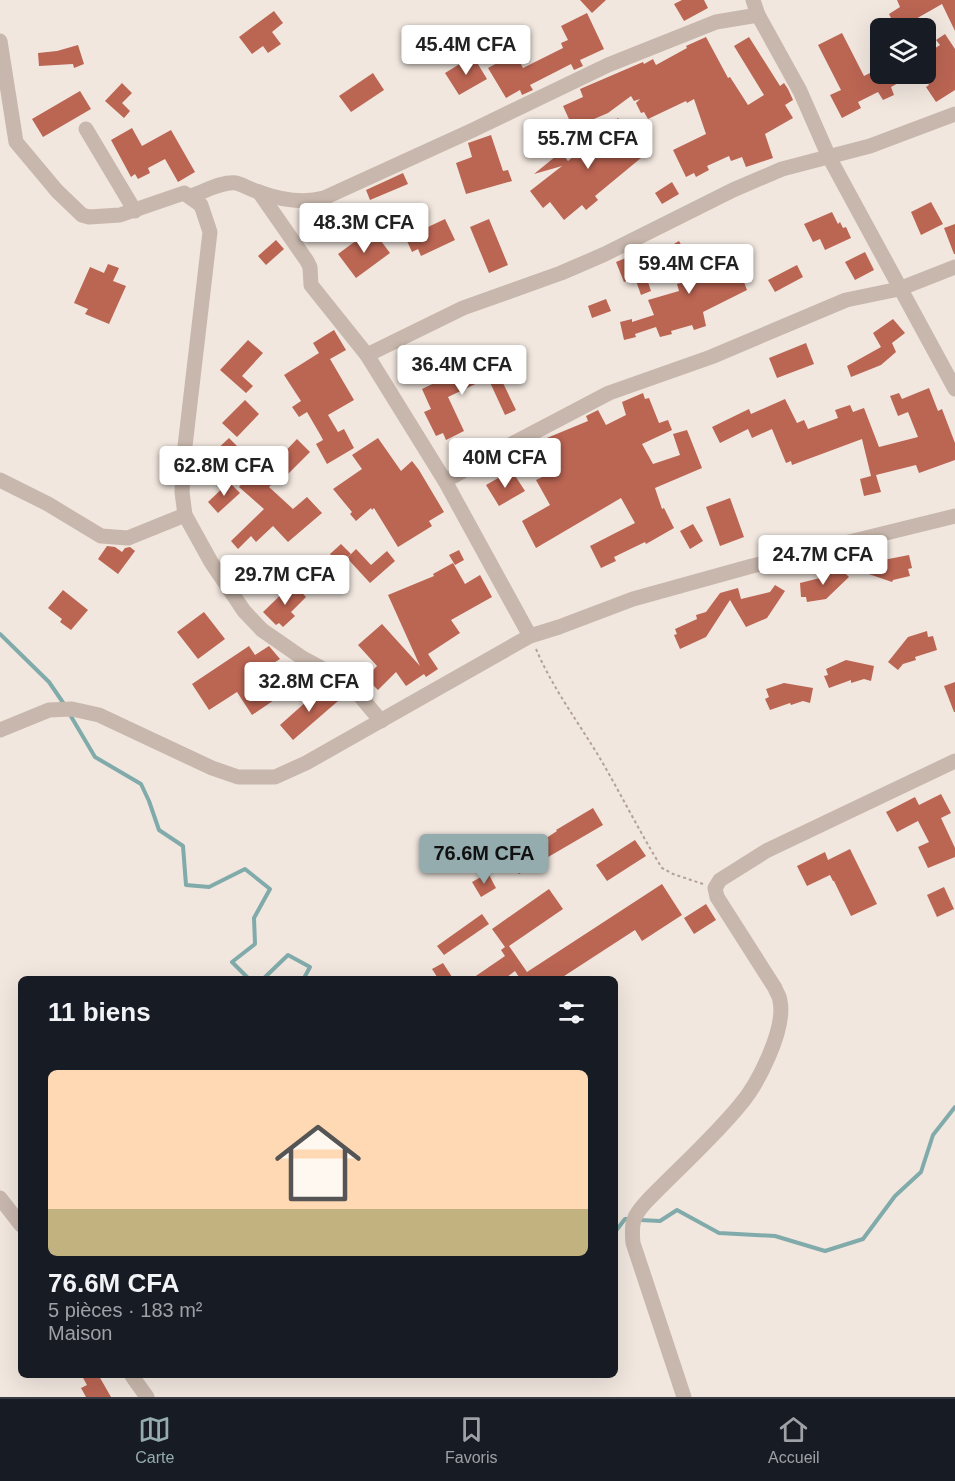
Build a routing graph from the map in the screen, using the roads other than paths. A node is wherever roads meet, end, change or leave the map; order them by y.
1 (753, 0) edge
2 (758, 15) junction
3 (0, 40) edge
4 (955, 114) edge
5 (86, 129) dead end
6 (829, 157) junction
7 (258, 192) junction
8 (191, 196) junction
9 (135, 211) junction
10 (955, 267) edge
11 (899, 289) junction
12 (367, 356) junction
13 (955, 388) edge
14 (0, 480) edge
15 (446, 481) junction
16 (185, 515) junction
17 (955, 516) edge
18 (530, 636) junction
19 (381, 721) junction
20 (0, 730) edge
21 (955, 761) edge
22 (0, 1198) edge
23 (18, 1221) edge
24 (133, 1378) edge
25 (147, 1397) edge
26 (684, 1397) edge

1 - 2 street
2 - 6 street
2 - 7 street
3 - 9 street
4 - 6 street
5 - 9 street
6 - 11 street
6 - 12 street
7 - 8 street
7 - 12 street
8 - 9 street
8 - 16 street
10 - 11 street
11 - 13 street
11 - 15 street
12 - 15 street
14 - 16 street
15 - 18 street
16 - 19 street
17 - 18 street
18 - 19 street
19 - 20 street
21 - 26 street
22 - 23 street
24 - 25 street

